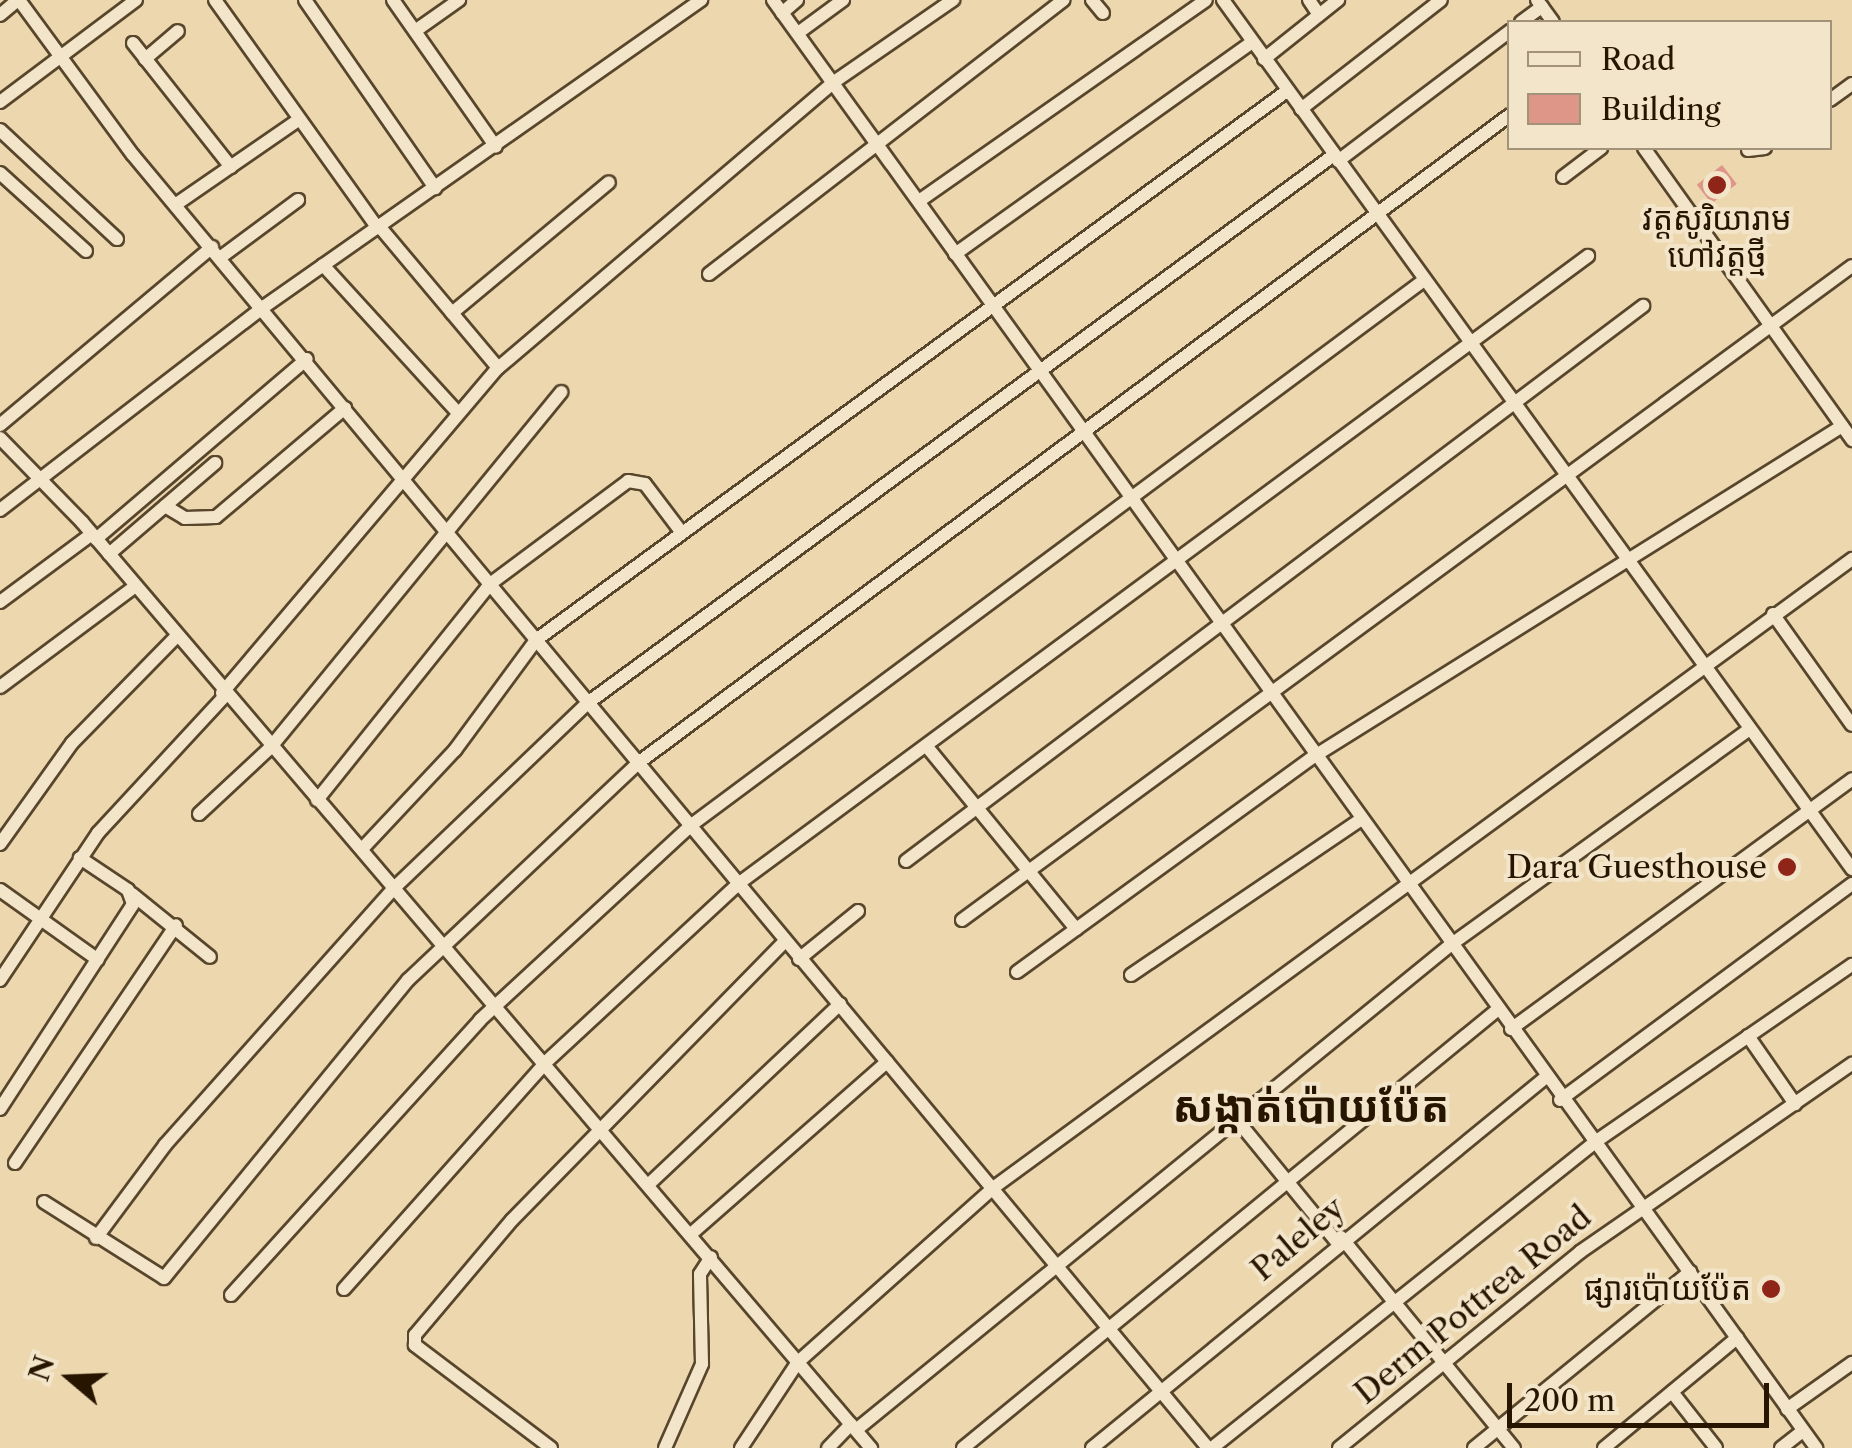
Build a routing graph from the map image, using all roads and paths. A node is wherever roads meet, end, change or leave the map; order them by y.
1 (18, 0) edge
2 (136, 0) edge
3 (214, 0) edge
4 (305, 0) edge
5 (393, 0) edge
6 (459, 0) edge
7 (701, 0) edge
8 (773, 0) edge
9 (797, 0) edge
10 (843, 0) edge
11 (954, 0) edge
12 (1063, 0) edge
13 (1092, 0) edge
14 (1206, 0) edge
15 (1223, 0) edge
16 (1309, 0) edge
17 (1338, 0) edge
18 (1440, 0) edge
19 (782, 13) junction
20 (1103, 13) dead end
21 (1320, 15) junction
22 (0, 16) edge
23 (416, 31) junction
24 (178, 32) dead end
25 (798, 32) junction
26 (1507, 33) edge
27 (1252, 42) junction
28 (134, 44) dead end
29 (56, 52) junction
30 (145, 59) junction
31 (1264, 59) junction
32 (834, 82) junction
33 (1288, 91) junction
34 (0, 102) edge
35 (1300, 109) junction
36 (1507, 117) edge
37 (298, 120) junction
38 (0, 130) edge
39 (876, 138) junction
40 (496, 146) junction
41 (1598, 150) edge
42 (1645, 150) edge
43 (1336, 158) junction
44 (232, 167) junction
45 (0, 174) edge
46 (1563, 177) dead end
47 (609, 182) dead end
48 (435, 188) junction
49 (298, 200) dead end
50 (919, 201) junction
51 (175, 206) junction
52 (1380, 218) junction
53 (378, 226) junction
54 (117, 239) dead end
55 (86, 251) dead end
56 (217, 252) junction
57 (955, 254) junction
58 (1588, 256) dead end
59 (323, 265) junction
60 (1852, 266) edge
61 (708, 274) dead end
62 (1424, 280) junction
63 (265, 306) junction
64 (991, 306) junction
65 (1644, 306) dead end
66 (452, 313) junction
67 (1769, 322) junction
68 (1470, 342) junction
69 (307, 359) junction
70 (498, 368) junction
71 (1037, 369) junction
72 (561, 392) dead end
73 (1516, 405) junction
74 (346, 408) junction
75 (457, 412) junction
76 (0, 425) edge
77 (1842, 426) junction
78 (1084, 434) junction
79 (0, 438) edge
80 (1852, 440) edge
81 (215, 463) dead end
82 (1563, 470) junction
83 (398, 475) junction
84 (40, 478) junction
85 (1130, 497) junction
86 (165, 506) junction
87 (0, 510) edge
88 (443, 529) junction
89 (682, 533) junction
90 (94, 536) junction
91 (109, 554) junction
92 (1852, 559) edge
93 (1176, 560) junction
94 (1631, 564) junction
95 (490, 584) junction
96 (132, 588) junction
97 (0, 602) edge
98 (1773, 614) junction
99 (1224, 624) junction
100 (174, 639) junction
101 (536, 640) junction
102 (1703, 664) junction
103 (0, 687) edge
104 (1267, 689) junction
105 (224, 695) junction
106 (589, 702) junction
107 (1852, 725) edge
108 (1750, 729) junction
109 (270, 748) junction
110 (928, 748) junction
111 (1313, 757) junction
112 (638, 763) junction
113 (1852, 779) edge
114 (317, 800) junction
115 (980, 806) junction
116 (1809, 809) junction
117 (199, 814) dead end
118 (1360, 820) junction
119 (690, 826) junction
120 (0, 844) edge
121 (362, 849) junction
122 (80, 858) junction
123 (906, 861) dead end
124 (1029, 865) junction
125 (1852, 869) edge
126 (1404, 879) junction
127 (738, 884) junction
128 (1852, 884) edge
129 (0, 890) edge
130 (392, 890) junction
131 (132, 894) junction
132 (858, 911) dead end
133 (39, 920) junction
134 (962, 920) dead end
135 (176, 925) junction
136 (1076, 929) junction
137 (784, 942) junction
138 (1449, 946) junction
139 (444, 951) junction
140 (210, 956) dead end
141 (799, 959) junction
142 (98, 960) junction
143 (1852, 965) edge
144 (1017, 972) dead end
145 (1131, 975) dead end
146 (0, 980) edge
147 (840, 1004) junction
148 (492, 1009) junction
149 (1497, 1010) junction
150 (1511, 1028) junction
151 (1748, 1036) junction
152 (546, 1062) junction
153 (887, 1062) junction
154 (1852, 1064) edge
155 (1544, 1078) junction
156 (1560, 1100) junction
157 (1795, 1104) junction
158 (0, 1109) edge
159 (1237, 1120) junction
160 (601, 1128) junction
161 (1596, 1142) junction
162 (16, 1162) dead end
163 (1288, 1182) junction
164 (648, 1185) junction
165 (992, 1188) junction
166 (44, 1202) dead end
167 (1644, 1208) junction
168 (691, 1234) junction
169 (96, 1238) junction
170 (1338, 1239) junction
171 (711, 1257) junction
172 (1060, 1269) junction
173 (1690, 1272) junction
174 (344, 1289) dead end
175 (231, 1294) dead end
176 (1394, 1301) junction
177 (1109, 1328) junction
178 (1736, 1338) junction
179 (798, 1362) junction
180 (1444, 1362) junction
181 (1852, 1364) edge
182 (1672, 1392) junction
183 (1161, 1393) junction
184 (1788, 1408) junction
185 (854, 1427) junction
186 (1498, 1428) junction
187 (1803, 1431) junction
188 (1611, 1446) edge
189 (551, 1448) edge
190 (665, 1448) edge
191 (741, 1448) edge
192 (828, 1448) edge
193 (871, 1448) edge
194 (964, 1448) edge
195 (1092, 1448) edge
196 (1210, 1448) edge
197 (1339, 1448) edge
198 (1474, 1448) edge
199 (1514, 1448) edge
200 (1716, 1448) edge
201 (1781, 1448) edge
202 (1816, 1448) edge

1 - 22 street
1 - 29 street
2 - 29 street
3 - 37 street
4 - 48 street
5 - 23 street
6 - 23 street
7 - 40 street
8 - 19 street
9 - 19 street
10 - 25 street
11 - 32 street
12 - 39 street
13 - 20 street
14 - 50 street
15 - 27 street
16 - 21 street
17 - 21 street
18 - 35 street
19 - 25 street
21 - 31 street
23 - 40 street
24 - 30 street
25 - 32 street
26 - 43 street
27 - 31 street
27 - 57 street
28 - 30 street
29 - 34 street
29 - 51 street
30 - 44 street
31 - 33 street
32 - 39 street
32 - 70 street
33 - 35 street
33 - 64 street
35 - 43 street
36 - 52 street
37 - 44 street
37 - 53 street
38 - 54 street
39 - 50 street
39 - 61 street
40 - 48 street
41 - 46 street
42 - 67 street
43 - 52 street
43 - 71 street
44 - 51 street
45 - 55 street
47 - 66 street
48 - 53 street
49 - 56 street
50 - 57 street
51 - 56 street
52 - 62 street
52 - 78 street
53 - 59 street
53 - 66 street
56 - 63 street
56 - 76 street
57 - 64 street
58 - 68 street
59 - 63 street
59 - 75 street
60 - 67 street
62 - 68 street
62 - 85 street
63 - 69 street
63 - 84 street
64 - 71 street
64 - 89 street
65 - 73 street
66 - 70 street
67 - 77 street
67 - 82 street
68 - 73 street
68 - 93 street
69 - 74 street
69 - 90 street
70 - 75 street
71 - 78 street
71 - 106 street
72 - 88 street
73 - 82 street
73 - 99 street
74 - 83 street
74 - 86 street
75 - 83 street
77 - 80 street
77 - 94 street
78 - 85 street
78 - 112 street
79 - 84 street
81 - 86 street
82 - 94 street
82 - 104 street
83 - 88 street
83 - 105 street
84 - 87 street
84 - 90 street
85 - 93 street
85 - 119 street
86 - 91 street
88 - 95 street
88 - 109 street
89 - 95 street
89 - 101 street
90 - 91 street
90 - 97 street
91 - 96 street
92 - 98 street
93 - 99 street
93 - 110 street
94 - 102 street
94 - 111 street
95 - 101 street
95 - 114 street
96 - 100 street
96 - 103 street
98 - 102 street
98 - 107 street
99 - 104 street
99 - 115 street
100 - 105 street
100 - 120 street
101 - 106 street
101 - 121 street
102 - 108 street
102 - 126 street
104 - 111 street
104 - 124 street
105 - 109 street
105 - 122 street
106 - 112 street
106 - 130 street
108 - 116 street
108 - 138 street
109 - 114 street
109 - 117 street
110 - 115 street
110 - 127 street
111 - 118 street
111 - 136 street
112 - 119 street
112 - 139 street
113 - 116 street
114 - 121 street
115 - 123 street
115 - 124 street
116 - 125 street
116 - 150 street
118 - 126 street
118 - 145 street
119 - 127 street
119 - 148 street
121 - 130 street
122 - 131 street
122 - 133 street
124 - 134 street
124 - 136 street
126 - 138 street
126 - 165 street
127 - 137 street
127 - 152 street
128 - 156 street
129 - 133 street
130 - 139 street
130 - 169 street
131 - 135 street
131 - 142 street
132 - 141 street
133 - 142 street
133 - 146 street
135 - 140 street
135 - 162 street
136 - 144 street
137 - 141 street
137 - 160 street
138 - 149 street
138 - 159 street
139 - 148 street
139 - 169 street
141 - 147 street
142 - 158 street
143 - 151 street
147 - 153 street
147 - 164 street
148 - 152 street
148 - 175 street
149 - 150 street
149 - 163 street
150 - 155 street
151 - 157 street
151 - 161 street
152 - 160 street
152 - 174 street
153 - 165 street
153 - 168 street
154 - 157 street, Derm Pottrea Road
155 - 156 street
155 - 170 street, Paleley
156 - 161 street
157 - 167 street, Derm Pottrea Road
159 - 163 street
159 - 172 street
160 - 164 street
160 - 189 street
161 - 167 street
161 - 176 street
163 - 170 street
163 - 177 street
164 - 168 street
165 - 172 street
165 - 179 street
166 - 169 street
167 - 173 street
167 - 180 street, Derm Pottrea Road
168 - 171 street
170 - 176 street
170 - 183 street, Paleley
171 - 179 street
171 - 190 street
172 - 177 street
172 - 185 street
173 - 178 street
173 - 186 street
176 - 180 street
176 - 196 street
177 - 183 street
177 - 194 street
178 - 182 street
178 - 184 street
179 - 185 street
179 - 191 street
180 - 186 street
180 - 197 street, Derm Pottrea Road
181 - 184 street
182 - 188 street
182 - 200 street
183 - 195 street, Paleley
183 - 196 street
184 - 187 street
185 - 192 street
185 - 193 street
186 - 198 street
186 - 199 street
187 - 201 street
187 - 202 street

